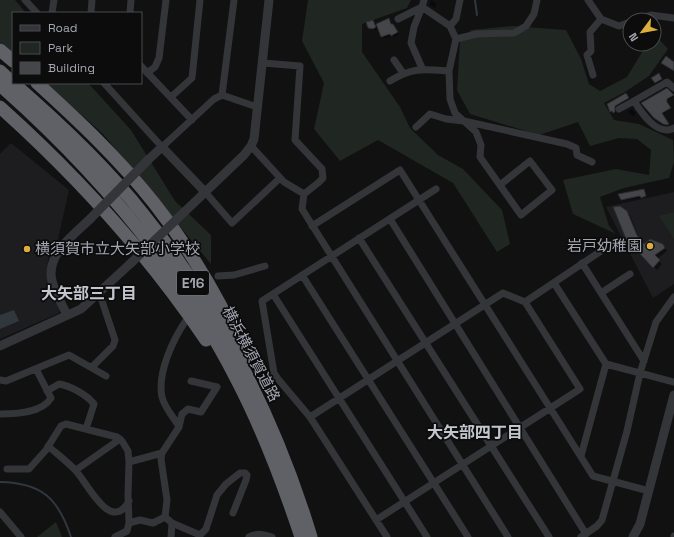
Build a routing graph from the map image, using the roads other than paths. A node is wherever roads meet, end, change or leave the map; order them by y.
1 (25, 0) edge
2 (54, 0) edge
3 (92, 0) edge
4 (132, 0) edge
5 (166, 0) edge
6 (200, 0) edge
7 (234, 0) edge
8 (269, 0) edge
9 (460, 0) edge
10 (538, 0) edge
11 (588, 0) edge
12 (423, 4) edge
13 (36, 12) edge
14 (52, 12) edge
15 (91, 12) edge
16 (130, 12) edge
17 (662, 16) edge
18 (674, 18) edge
19 (398, 19) dead end
20 (601, 19) junction
21 (622, 25) edge
22 (450, 26) junction
23 (456, 39) junction
24 (0, 50) edge
25 (12, 60) edge
26 (394, 60) dead end
27 (263, 63) junction
28 (142, 67) edge
29 (422, 68) junction
30 (0, 71) edge
31 (449, 71) junction
32 (148, 73) junction
33 (403, 73) junction
34 (593, 74) dead end
35 (390, 80) dead end
36 (12, 82) edge
37 (14, 84) edge
38 (38, 84) edge
39 (105, 84) edge
40 (0, 85) edge
41 (674, 88) edge
42 (222, 95) junction
43 (170, 98) junction
44 (634, 101) junction
45 (0, 107) edge
46 (257, 107) junction
47 (619, 109) dead end
48 (192, 120) junction
49 (464, 121) junction
50 (416, 127) dead end
51 (674, 128) edge
52 (251, 146) junction
53 (162, 147) junction
54 (592, 162) dead end
55 (280, 178) junction
56 (500, 185) junction
57 (436, 189) dead end
58 (206, 193) junction
59 (304, 194) junction
60 (419, 200) junction
61 (390, 219) junction
62 (312, 226) junction
63 (359, 238) junction
64 (610, 245) dead end
65 (331, 256) junction
66 (582, 264) junction
67 (265, 266) dead end
68 (302, 274) junction
69 (630, 274) dead end
70 (218, 276) dead end
71 (554, 282) junction
72 (99, 292) junction
73 (601, 293) junction
74 (273, 294) junction
75 (674, 297) edge
76 (525, 302) junction
77 (485, 305) junction
78 (67, 315) junction
79 (187, 319) dead end
80 (456, 324) junction
81 (426, 343) junction
82 (0, 346) edge
83 (397, 361) junction
84 (644, 361) junction
85 (606, 364) junction
86 (92, 367) junction
87 (36, 369) junction
88 (640, 373) junction
89 (106, 376) dead end
90 (0, 380) edge
91 (191, 380) dead end
92 (368, 380) junction
93 (674, 382) edge
94 (48, 391) junction
95 (674, 395) edge
96 (339, 398) junction
97 (551, 408) junction
98 (0, 414) edge
99 (310, 417) junction
100 (179, 427) junction
101 (521, 427) junction
102 (86, 429) junction
103 (262, 432) junction
104 (120, 440) junction
105 (48, 446) junction
106 (491, 446) junction
107 (162, 453) junction
108 (580, 456) junction
109 (129, 462) junction
110 (463, 465) junction
111 (6, 468) dead end
112 (76, 470) junction
113 (612, 482) junction
114 (434, 483) junction
115 (648, 491) junction
116 (129, 501) junction
117 (405, 502) junction
118 (0, 512) edge
119 (233, 513) dead end
120 (165, 518) junction
121 (376, 520) junction
122 (129, 523) junction
123 (172, 523) junction
124 (307, 534) edge
125 (584, 535) edge
126 (200, 536) edge
127 (21, 537) edge
128 (114, 537) edge
129 (171, 537) edge
130 (249, 537) edge
131 (272, 537) edge
132 (387, 537) edge
133 (427, 537) edge
134 (468, 537) edge
135 (508, 537) edge
136 (549, 537) edge
137 (633, 537) edge

1 - 13 street
2 - 14 street
3 - 15 street
4 - 16 street
5 - 32 street
6 - 43 street
7 - 42 street
8 - 27 street
9 - 22 street
10 - 23 street
11 - 20 street
12 - 19 street
12 - 22 street
12 - 29 street
17 - 18 street
20 - 21 street
20 - 34 street
22 - 23 street
23 - 31 street
24 - 25 highway
26 - 33 street
27 - 46 street
27 - 59 street
28 - 32 street
29 - 31 street
29 - 33 street
30 - 36 highway, 横浜横須賀道路 / E16
31 - 49 street
32 - 43 street
33 - 35 street
37 - 124 highway, 横浜横須賀道路 / E16
38 - 124 highway
39 - 53 street
40 - 103 highway, 横浜横須賀道路 / E16
41 - 44 street
42 - 46 street
42 - 48 street
43 - 48 street
44 - 47 street
44 - 51 street
45 - 103 highway
46 - 52 street
48 - 53 street
49 - 50 street
49 - 54 street
49 - 56 street
52 - 55 street
52 - 58 street
53 - 58 street
53 - 78 street, bridge
55 - 58 street
55 - 59 street
56 - 56 street
57 - 60 street
58 - 72 street, bridge
59 - 62 street
60 - 61 street
60 - 62 street
60 - 77 street
61 - 63 street
61 - 80 street
62 - 65 street
63 - 65 street
63 - 81 street
64 - 66 street
65 - 68 street
65 - 83 street
66 - 71 street
66 - 73 street
67 - 70 street
68 - 74 street
68 - 92 street
69 - 73 street
71 - 76 street
71 - 85 street
72 - 78 street
72 - 86 street
73 - 84 street
74 - 96 street
74 - 99 street
75 - 84 street
76 - 77 street
76 - 97 street
77 - 80 street
77 - 97 street
78 - 82 street
79 - 100 street
80 - 81 street
80 - 101 street
81 - 83 street
81 - 106 street
83 - 92 street
83 - 110 street
84 - 88 street
85 - 88 street
85 - 108 street
86 - 87 street
86 - 89 street
87 - 90 street
87 - 94 street
88 - 93 street
88 - 113 street
91 - 100 street
92 - 96 street
92 - 114 street
94 - 98 street
94 - 102 street
95 - 115 street
96 - 99 street
96 - 117 street
97 - 101 street
97 - 108 street
99 - 121 street
100 - 107 street
101 - 106 street
101 - 125 street
102 - 104 street
102 - 105 street
103 - 124 highway, 横浜横須賀道路 / E16
104 - 109 street
104 - 112 street
105 - 111 street
105 - 112 street
106 - 110 street
106 - 136 street
107 - 109 street
107 - 120 street
108 - 113 street
109 - 116 street
110 - 114 street
110 - 135 street
112 - 116 street
113 - 115 street
113 - 125 street
114 - 117 street
114 - 134 street
115 - 137 street
116 - 122 street
117 - 121 street
117 - 133 street
118 - 127 street
119 - 126 street
120 - 122 street
120 - 123 street
121 - 132 street
122 - 128 street
123 - 126 street
123 - 129 street
130 - 131 street

